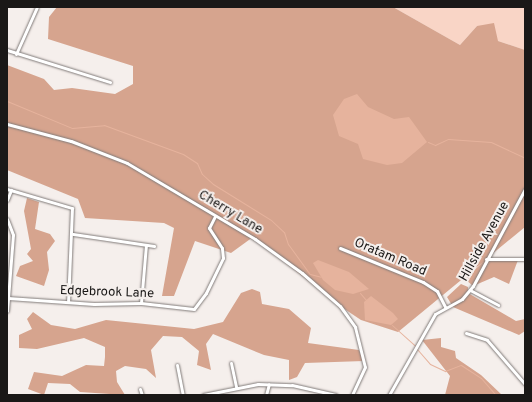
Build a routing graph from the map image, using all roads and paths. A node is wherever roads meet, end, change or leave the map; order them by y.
1 (37, 7) edge
2 (7, 50) edge
3 (16, 54) junction
4 (110, 82) dead end
5 (7, 124) edge
6 (9, 189) edge
7 (525, 189) edge
8 (7, 200) edge
9 (215, 216) junction
10 (7, 219) edge
11 (73, 234) junction
12 (146, 245) junction
13 (154, 246) dead end
14 (340, 248) dead end
15 (525, 259) edge
16 (486, 260) junction
17 (8, 267) edge
18 (470, 290) junction
19 (8, 298) edge
20 (68, 302) junction
21 (141, 303) junction
22 (498, 304) dead end
23 (445, 307) junction
24 (7, 311) edge
25 (466, 333) dead end
26 (231, 363) dead end
27 (177, 365) dead end
28 (269, 384) junction
29 (525, 384) edge
30 (236, 388) junction
31 (140, 389) dead end
32 (142, 395) edge
33 (183, 395) edge
34 (203, 395) edge
35 (266, 395) edge
36 (336, 395) edge
37 (352, 395) edge
38 (389, 395) edge

1 - 3 street
2 - 3 street
3 - 4 street
5 - 9 street, Cherry Lane
6 - 8 street
6 - 11 street
7 - 16 street, Hillside Avenue
9 - 21 street, Edgebrook Lane
9 - 37 street, Cherry Lane
10 - 17 street
11 - 12 street
11 - 20 street
12 - 13 street
12 - 21 street
14 - 23 street, Oratam Road
15 - 16 street
16 - 18 street, Hillside Avenue
17 - 19 street
18 - 22 street
18 - 23 street, Hillside Avenue
19 - 20 street, Edgebrook Lane
19 - 24 street
20 - 21 street, Edgebrook Lane
23 - 38 street, Hillside Avenue
25 - 29 street
26 - 30 street
27 - 33 street
28 - 30 street
28 - 35 street
28 - 36 street
30 - 34 street
31 - 32 street

